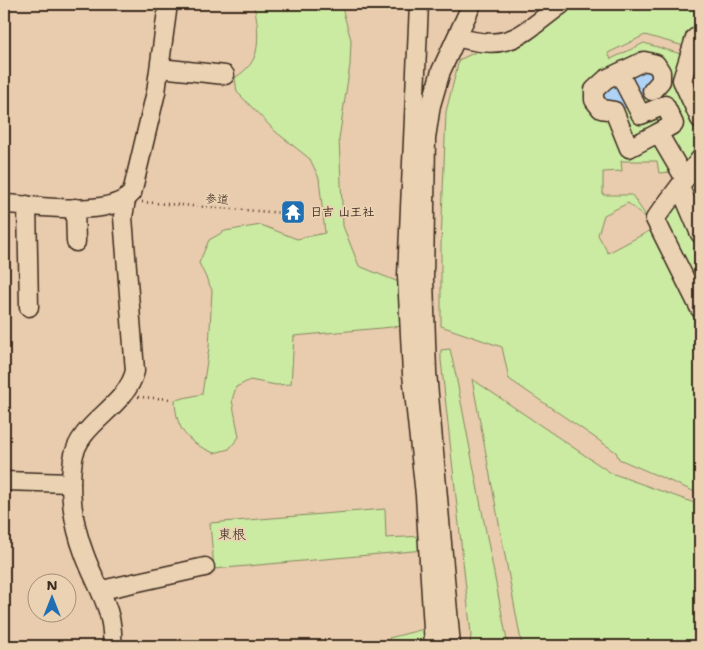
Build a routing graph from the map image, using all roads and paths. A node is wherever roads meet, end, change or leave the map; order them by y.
1 (168, 4) edge
2 (419, 4) edge
3 (472, 4) edge
4 (562, 4) edge
5 (700, 35) edge
6 (457, 37) junction
7 (160, 68) junction
8 (619, 73) junction
9 (225, 75) dead end
10 (652, 91) dead end
11 (700, 119) edge
12 (658, 133) junction
13 (700, 160) edge
14 (683, 183) junction
15 (126, 200) junction
16 (151, 203) dead end
17 (4, 204) edge
18 (27, 205) junction
19 (75, 208) junction
20 (283, 213) dead end
21 (418, 219) junction
22 (700, 234) edge
23 (76, 242) dead end
24 (29, 307) dead end
25 (700, 309) edge
26 (125, 395) junction
27 (172, 399) dead end
28 (4, 480) edge
29 (71, 483) junction
30 (205, 567) dead end
31 (102, 590) junction
32 (112, 646) edge
33 (434, 646) edge
34 (451, 646) edge

1 - 7 street
2 - 21 street
3 - 6 street
4 - 6 street
5 - 11 street
6 - 21 street
7 - 9 street
7 - 15 street
8 - 10 street
8 - 12 street
8 - 12 street
12 - 14 street
13 - 14 street
14 - 22 street
14 - 25 street
15 - 19 street
15 - 26 street
16 - 20 path, 参道
17 - 18 street
18 - 19 street
18 - 24 street
19 - 23 street
21 - 33 street
21 - 34 street
26 - 27 path
26 - 29 street
28 - 29 street
29 - 31 street
30 - 31 street
31 - 32 street

